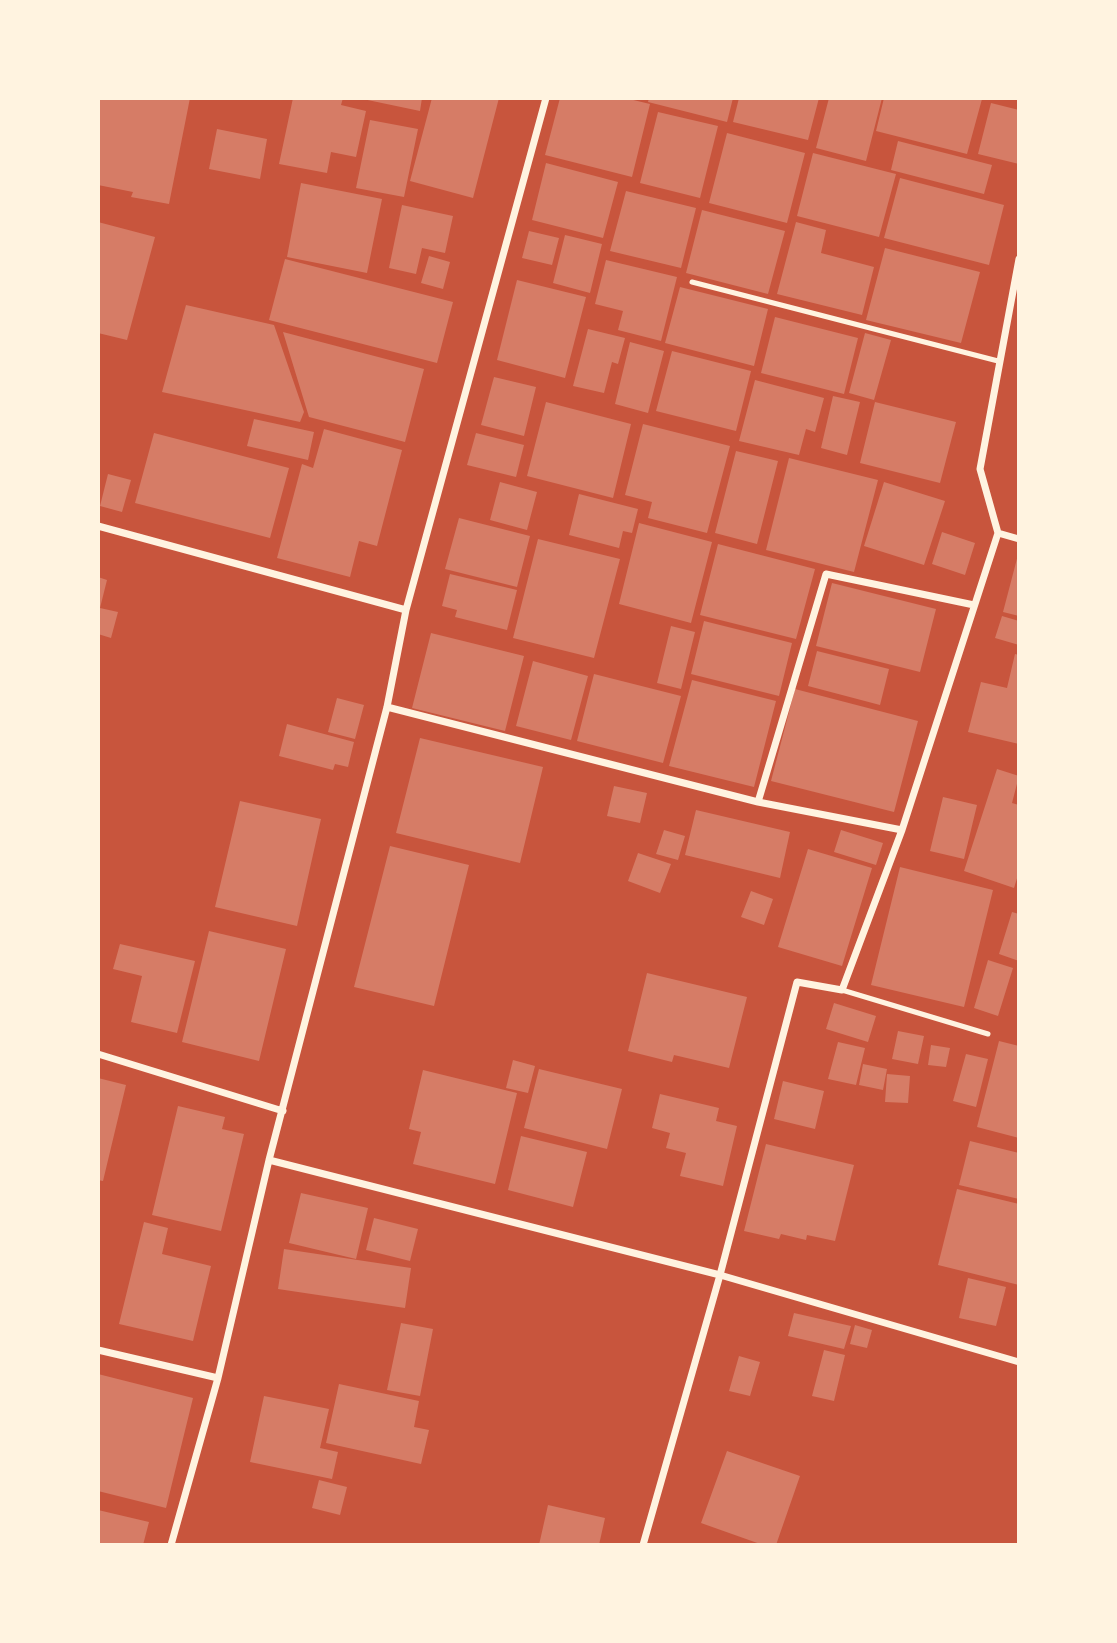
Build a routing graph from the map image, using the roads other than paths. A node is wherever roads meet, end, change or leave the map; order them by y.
1 (546, 98) edge
2 (1019, 259) edge
3 (692, 282) dead end
4 (998, 361) junction
5 (98, 526) edge
6 (998, 533) junction
7 (1019, 539) edge
8 (974, 605) junction
9 (406, 610) junction
10 (387, 708) junction
11 (758, 802) junction
12 (902, 830) junction
13 (842, 990) junction
14 (988, 1034) dead end
15 (98, 1054) edge
16 (283, 1111) junction
17 (269, 1160) junction
18 (720, 1275) junction
19 (98, 1350) edge
20 (1019, 1362) edge
21 (218, 1378) junction
22 (171, 1545) edge
23 (643, 1545) edge

1 - 9 street
2 - 4 street
3 - 4 lane
4 - 6 street
5 - 9 street
6 - 7 street
6 - 8 street
8 - 11 street
8 - 12 street
9 - 10 street
10 - 11 street
10 - 16 street
11 - 12 street
12 - 13 street
13 - 14 lane
13 - 18 street
15 - 16 street
16 - 17 street
17 - 18 street
17 - 21 street
18 - 20 street
18 - 23 street
19 - 21 street
21 - 22 street

